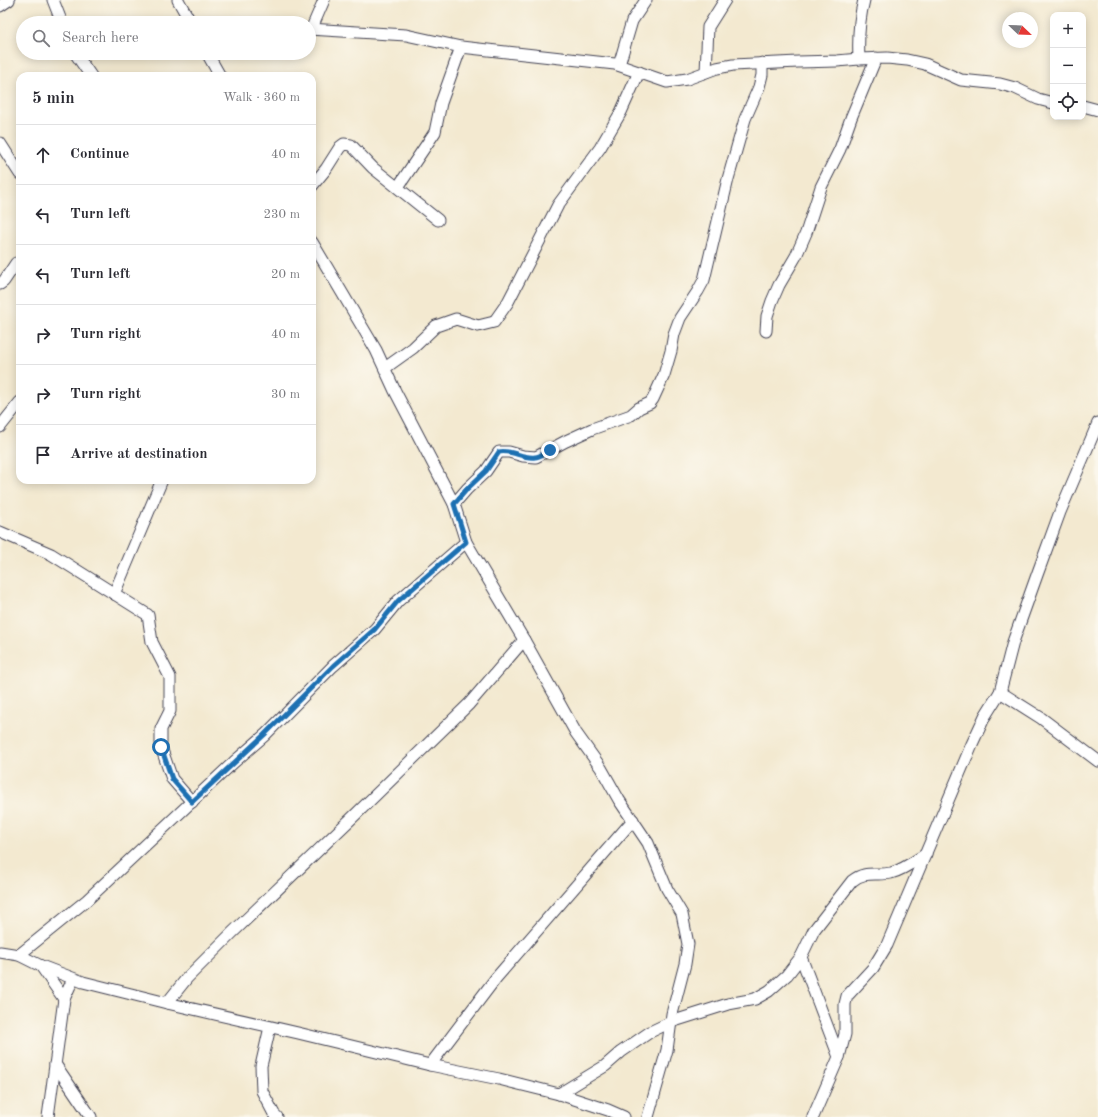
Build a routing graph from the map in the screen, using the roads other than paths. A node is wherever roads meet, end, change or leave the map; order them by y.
1 (9, 0) edge
2 (53, 0) edge
3 (178, 0) edge
4 (324, 0) edge
5 (646, 0) edge
6 (725, 0) edge
7 (864, 0) edge
8 (0, 6) edge
9 (59, 16) edge
10 (187, 16) edge
11 (316, 17) edge
12 (316, 30) edge
13 (461, 47) junction
14 (876, 58) junction
15 (859, 59) junction
16 (80, 60) edge
17 (211, 60) edge
18 (762, 63) junction
19 (619, 65) junction
20 (88, 72) edge
21 (218, 72) edge
22 (639, 72) junction
23 (706, 72) junction
24 (1050, 102) edge
25 (1086, 107) edge
26 (1098, 110) edge
27 (0, 143) edge
28 (16, 168) edge
29 (316, 181) edge
30 (398, 187) junction
31 (438, 220) dead end
32 (316, 249) edge
33 (16, 263) dead end
34 (0, 284) edge
35 (766, 331) dead end
36 (385, 368) junction
37 (16, 407) edge
38 (1098, 424) edge
39 (0, 427) edge
40 (160, 484) edge
41 (454, 504) junction
42 (0, 532) edge
43 (466, 542) junction
44 (114, 594) junction
45 (524, 640) junction
46 (1000, 692) junction
47 (1098, 761) edge
48 (192, 802) junction
49 (633, 820) junction
50 (926, 854) junction
51 (0, 952) edge
52 (19, 955) junction
53 (801, 957) junction
54 (41, 966) junction
55 (73, 979) junction
56 (64, 999) junction
57 (167, 1003) junction
58 (671, 1022) junction
59 (270, 1027) junction
60 (838, 1057) junction
61 (55, 1064) junction
62 (430, 1065) junction
63 (559, 1094) junction
64 (48, 1117) edge
65 (90, 1117) edge
66 (276, 1117) edge
67 (624, 1117) edge
68 (648, 1117) edge
69 (813, 1117) edge

1 - 8 street
2 - 9 street
3 - 10 street
4 - 11 street
5 - 19 street
6 - 23 street
7 - 15 street
12 - 13 street
13 - 19 street
13 - 30 street
14 - 15 street
14 - 24 street
14 - 35 street
15 - 18 street
16 - 20 street
17 - 21 street
18 - 23 street
18 - 41 street
19 - 22 street
22 - 23 street
22 - 36 street
25 - 26 street
27 - 28 street
29 - 30 street
30 - 31 street
32 - 36 street
33 - 34 street
36 - 41 street
37 - 39 street
38 - 46 street
40 - 44 street
41 - 43 street
42 - 44 street
43 - 45 street
43 - 48 street
44 - 48 street
45 - 49 street
45 - 57 street
46 - 47 street
46 - 50 street
48 - 52 street
49 - 58 street
49 - 62 street
50 - 53 street
50 - 60 street
51 - 52 street
52 - 54 street
53 - 58 street
53 - 60 street
54 - 55 street
54 - 56 street
55 - 56 street
55 - 57 street
56 - 61 street
57 - 59 street
58 - 63 street
58 - 68 street
59 - 62 street
59 - 66 street
60 - 69 street
61 - 64 street
61 - 65 street
62 - 63 street
63 - 67 street

